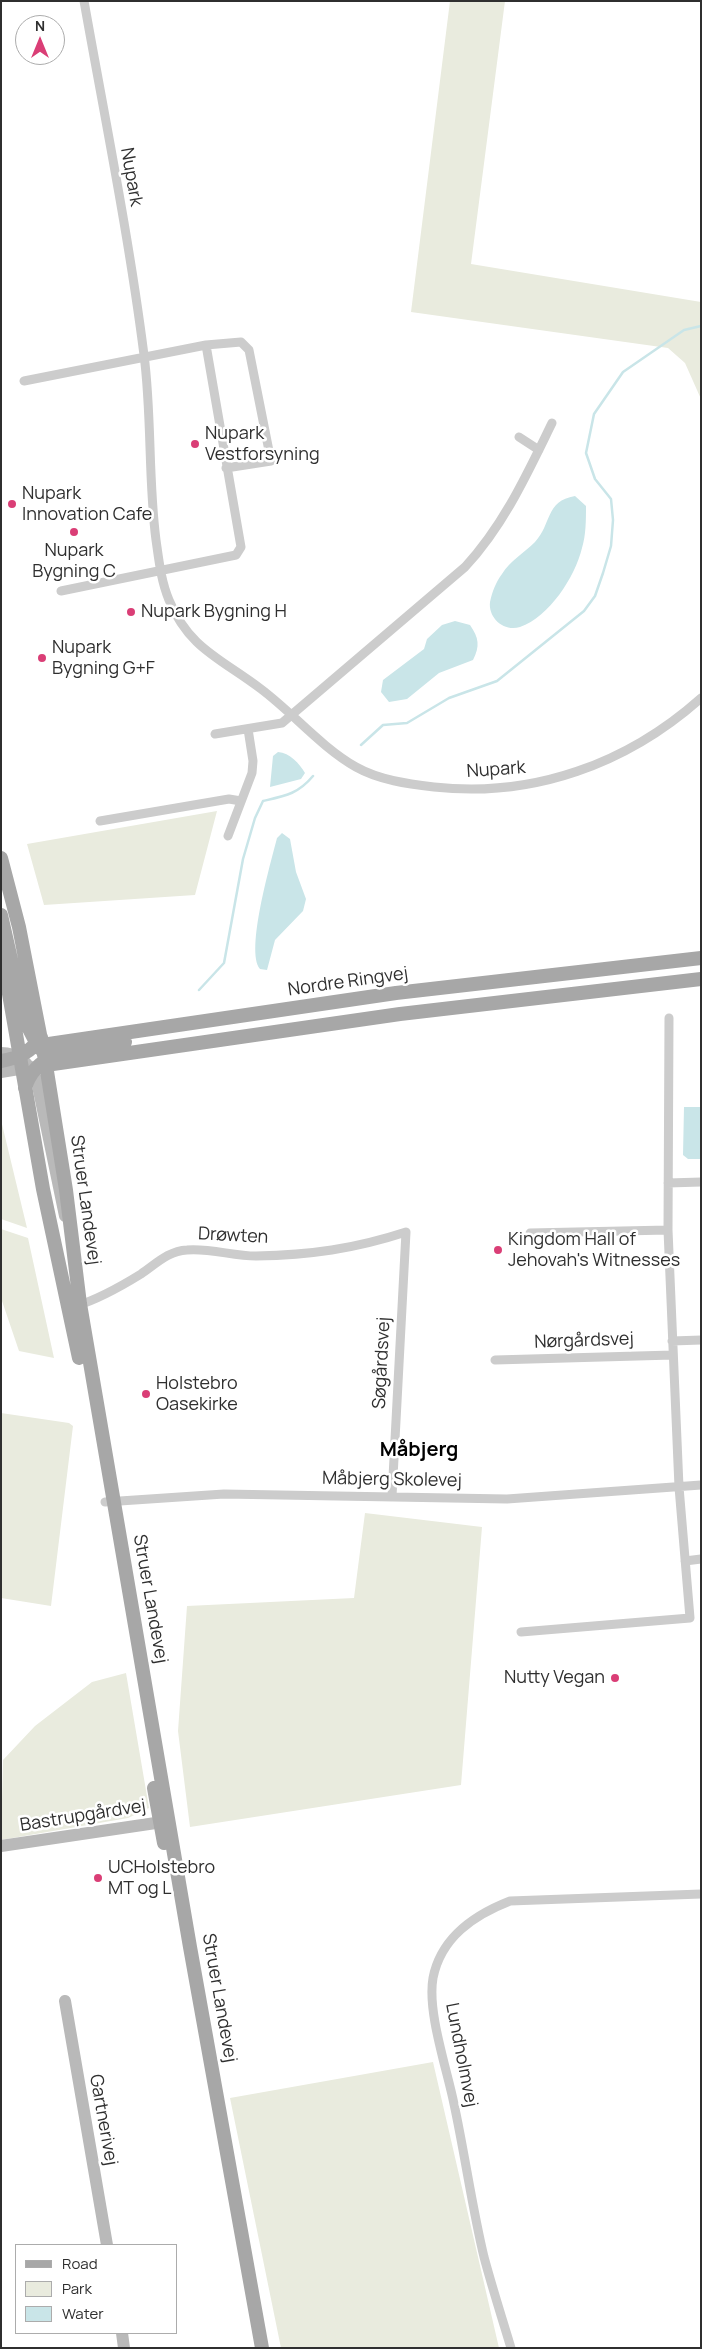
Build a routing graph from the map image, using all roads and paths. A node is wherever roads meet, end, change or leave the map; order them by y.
1 (84, 1) edge
2 (206, 345) junction
3 (144, 358) junction
4 (24, 381) dead end
5 (552, 424) dead end
6 (519, 437) dead end
7 (539, 450) junction
8 (226, 468) junction
9 (160, 572) junction
10 (61, 591) dead end
11 (701, 698) edge
12 (292, 714) junction
13 (248, 729) junction
14 (215, 734) dead end
15 (241, 800) junction
16 (100, 821) dead end
17 (228, 836) dead end
18 (1, 858) edge
19 (1, 915) edge
20 (1, 948) edge
21 (701, 958) edge
22 (701, 980) edge
23 (669, 1018) dead end
24 (1, 1052) edge
25 (35, 1055) junction
26 (1, 1061) edge
27 (1, 1072) edge
28 (701, 1182) edge
29 (668, 1183) junction
30 (668, 1230) junction
31 (406, 1232) joint
32 (530, 1233) dead end
33 (75, 1306) junction
34 (701, 1340) edge
35 (672, 1341) junction
36 (673, 1355) junction
37 (495, 1360) dead end
38 (701, 1485) edge
39 (678, 1487) junction
40 (392, 1496) junction
41 (109, 1501) junction
42 (701, 1559) edge
43 (685, 1561) junction
44 (521, 1632) dead end
45 (165, 1821) junction
46 (1, 1846) edge
47 (701, 1894) edge
48 (66, 2001) dead end
49 (107, 2244) edge
50 (122, 2334) edge
51 (124, 2348) edge
52 (254, 2348) edge
53 (262, 2348) edge
54 (511, 2348) edge

1 - 3 street, Nupark
2 - 3 street
2 - 8 street
2 - 8 street
3 - 4 street
3 - 9 street, Nupark
5 - 7 street
6 - 7 street
7 - 12 street
8 - 9 street
9 - 10 street
9 - 12 street, Nupark
11 - 12 street, Nupark
12 - 13 street
13 - 14 street
13 - 15 street
15 - 16 street
15 - 17 street
18 - 25 main road, Struer Landevej
19 - 25 main road
20 - 25 main road, Struer Landevej
21 - 25 main road, Nordre Ringvej
22 - 25 main road, Nordre Ringvej
23 - 29 street
24 - 25 street, Nordre Ringvej
25 - 26 main road
25 - 27 street, Nordre Ringvej
25 - 33 main road, Struer Landevej
25 - 33 main road, Struer Landevej
28 - 29 street
29 - 30 street
30 - 32 street
30 - 35 street
31 - 33 street, Drøwten
31 - 40 street, Søgårdsvej
33 - 41 main road, Struer Landevej
34 - 35 street
35 - 36 street
36 - 37 street, Nørgårdsvej
36 - 39 street
38 - 39 street, Måbjerg Skolevej
39 - 40 street, Måbjerg Skolevej
39 - 43 street
40 - 41 street, Måbjerg Skolevej
41 - 45 main road, Struer Landevej
42 - 43 street
43 - 44 street
45 - 46 street, Bastrupgårdvej
45 - 52 main road, Struer Landevej
45 - 53 main road, Struer Landevej
47 - 54 street, Lundholmvej
48 - 49 street, Gartnerivej
50 - 51 street

